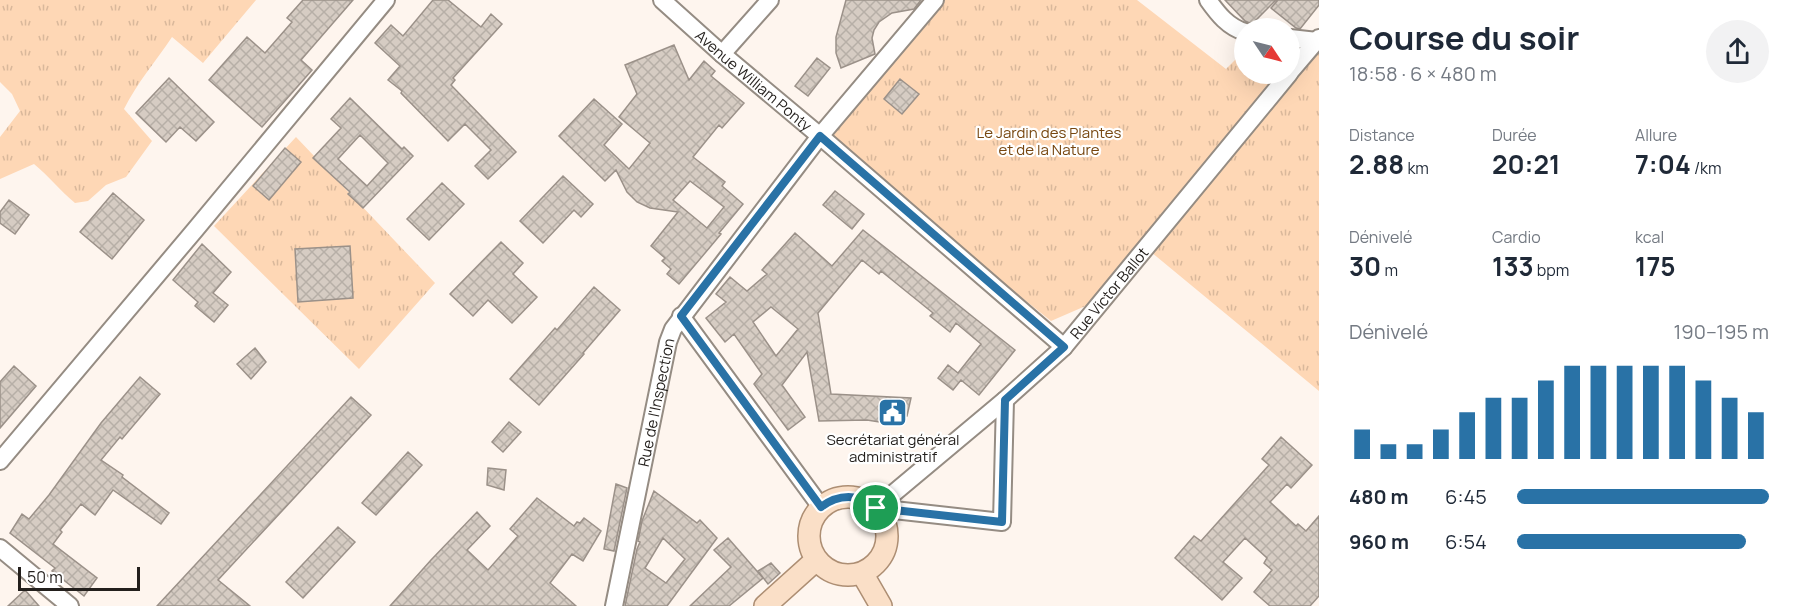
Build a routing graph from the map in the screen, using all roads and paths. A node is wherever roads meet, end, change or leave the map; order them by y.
1 (386, 0) edge
2 (662, 0) edge
3 (770, 0) edge
4 (935, 0) edge
5 (1208, 0) edge
6 (1234, 28) edge
7 (1300, 39) edge
8 (1318, 40) edge
9 (722, 54) junction
10 (1300, 60) edge
11 (1280, 84) edge
12 (820, 136) junction
13 (681, 316) junction
14 (1064, 347) junction
15 (1005, 400) junction
16 (0, 461) edge
17 (821, 507) junction
18 (876, 508) junction
19 (0, 548) edge
20 (816, 560) junction
21 (862, 573) junction
22 (70, 606) edge
23 (615, 606) edge
24 (765, 606) edge
25 (881, 606) edge

1 - 16 street
2 - 9 street, Avenue William Ponty
3 - 9 street
4 - 12 street, Rue de l'Inspection
5 - 6 street
7 - 8 street
8 - 10 street, Rue Victor Ballot
9 - 12 street, Avenue William Ponty
11 - 14 street, Rue Victor Ballot
12 - 13 street, Rue de l'Inspection
12 - 14 street, Avenue William Ponty
13 - 17 street
13 - 23 street, Rue de l'Inspection
14 - 15 street, Rue Victor Ballot
15 - 18 street, Rue Victor Ballot
15 - 18 street
17 - 18 main road
17 - 20 main road
18 - 21 main road
19 - 22 street
20 - 21 main road
20 - 24 main road
21 - 25 main road

